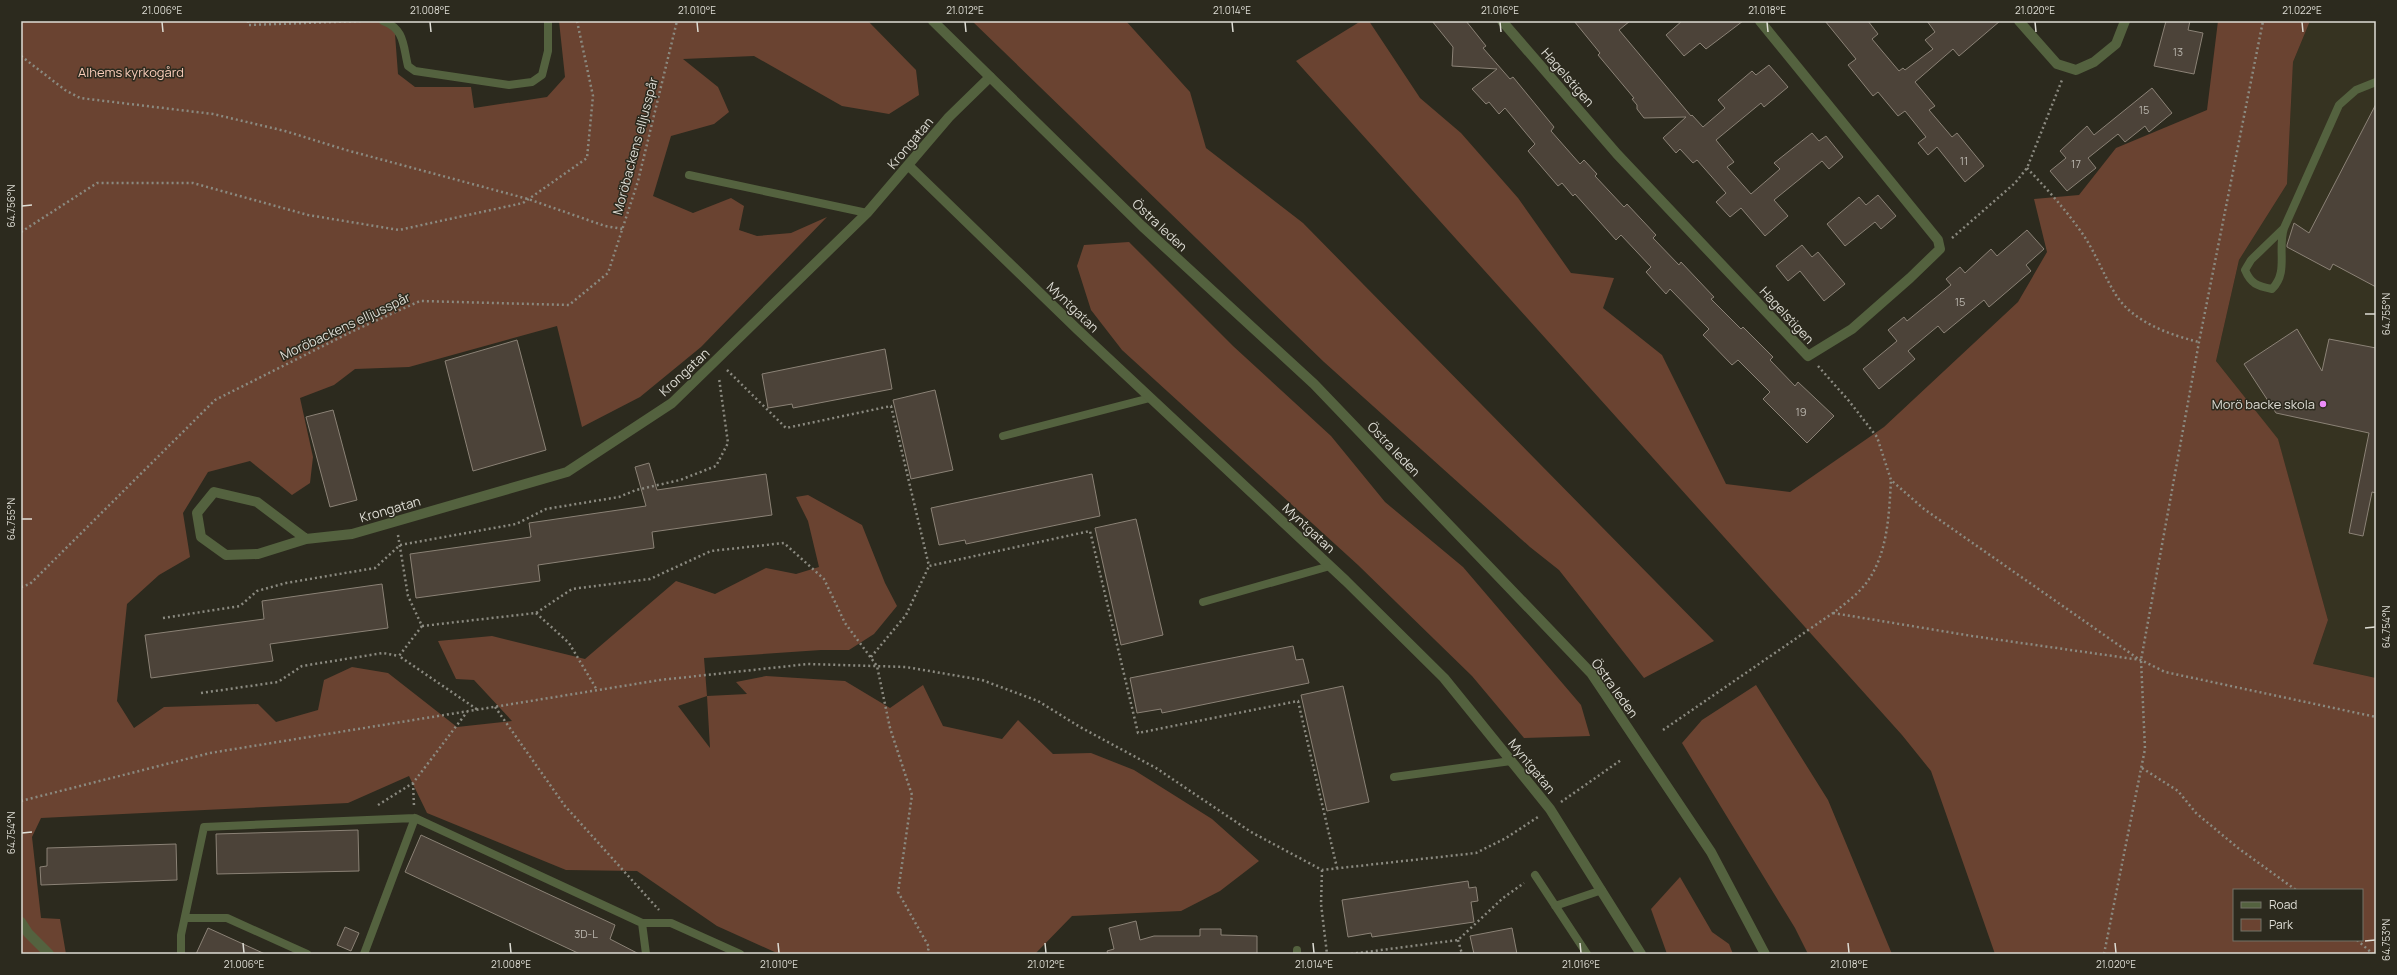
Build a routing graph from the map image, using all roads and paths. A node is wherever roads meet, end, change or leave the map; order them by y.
1 (248, 21) edge
2 (362, 21) edge
3 (384, 21) edge
4 (548, 21) edge
5 (578, 21) edge
6 (677, 21) edge
7 (933, 21) edge
8 (1502, 21) edge
9 (1760, 21) edge
10 (2019, 21) edge
11 (2126, 21) edge
12 (2263, 21) edge
13 (271, 22) edge
14 (21, 56) edge
15 (2067, 67) junction
16 (990, 77) junction
17 (2376, 82) edge
18 (909, 166) junction
19 (2027, 168) junction
20 (689, 175) dead end
21 (528, 199) junction
22 (867, 213) junction
23 (2284, 228) junction
24 (623, 229) junction
25 (21, 232) edge
26 (1940, 249) junction
27 (2199, 342) junction
28 (1808, 356) junction
29 (716, 360) junction
30 (1150, 398) junction
31 (1003, 436) dead end
32 (1891, 480) junction
33 (396, 521) junction
34 (306, 539) junction
35 (400, 545) junction
36 (929, 566) junction
37 (1330, 566) junction
38 (21, 587) edge
39 (1203, 602) dead end
40 (536, 613) junction
41 (1833, 613) junction
42 (163, 618) dead end
43 (422, 626) junction
44 (399, 656) junction
45 (870, 657) junction
46 (2140, 660) junction
47 (877, 666) junction
48 (597, 690) junction
49 (201, 693) dead end
50 (495, 707) junction
51 (478, 710) junction
52 (468, 712) junction
53 (2376, 717) edge
54 (1663, 730) dead end
55 (1621, 760) dead end
56 (1511, 761) junction
57 (2141, 768) junction
58 (1394, 777) dead end
59 (413, 783) junction
60 (21, 801) edge
61 (1550, 809) junction
62 (415, 818) junction
63 (353, 821) junction
64 (1337, 868) junction
65 (1322, 870) junction
66 (1535, 875) joint
67 (2295, 889) edge
68 (1602, 890) junction
69 (1555, 906) junction
70 (185, 918) junction
71 (21, 922) edge
72 (642, 923) junction
73 (671, 923) junction
74 (1458, 940) junction
75 (2358, 941) edge
76 (49, 954) edge
77 (181, 954) edge
78 (307, 954) edge
79 (364, 954) edge
80 (646, 954) edge
81 (740, 954) edge
82 (927, 954) edge
83 (1327, 954) edge
84 (1351, 954) edge
85 (1462, 954) edge
86 (1587, 954) edge
87 (1641, 954) edge
88 (1765, 954) edge
89 (2104, 954) edge
90 (2373, 954) edge

1 - 13 path
2 - 13 path
3 - 4 lane
5 - 21 path
6 - 24 path, Moröbackens elljusspår
7 - 16 street, Östra leden
8 - 28 street, Hagelstigen
9 - 26 street
10 - 15 street
11 - 15 street
12 - 27 path
14 - 21 path
15 - 19 path
16 - 18 street, Krongatan
16 - 88 street, Östra leden
17 - 23 lane
18 - 22 street, Krongatan
18 - 30 street, Myntgatan
19 - 26 path
19 - 27 path
20 - 22 lane
21 - 24 path
21 - 25 path
22 - 29 street, Krongatan
23 - 23 lane
24 - 38 path, Moröbackens elljusspår
26 - 28 street, Hagelstigen
27 - 46 path
28 - 32 path
29 - 33 street, Krongatan
29 - 35 path
29 - 36 path
30 - 31 lane
30 - 37 street, Myntgatan
32 - 41 path
32 - 46 path
33 - 34 street, Krongatan
33 - 35 path
34 - 34 street, Krongatan
35 - 42 path
35 - 43 path
36 - 45 path
36 - 64 path
37 - 39 lane
37 - 56 street, Myntgatan
40 - 43 path
40 - 45 path
40 - 48 path
41 - 46 path
41 - 54 path
43 - 44 path
44 - 49 path
44 - 51 path
45 - 47 path
46 - 53 path
46 - 57 path
47 - 48 path
47 - 65 path
47 - 82 path
48 - 50 path
50 - 51 path
50 - 73 path
51 - 52 path
52 - 59 path
52 - 60 path
55 - 61 path
56 - 58 lane
56 - 61 street, Myntgatan
57 - 67 path
57 - 89 path
59 - 62 path
59 - 63 path
61 - 64 path
61 - 68 street, Myntgatan
62 - 63 lane
62 - 72 lane
62 - 79 lane
63 - 70 lane
64 - 65 path
65 - 83 path
66 - 69 lane
66 - 74 path
68 - 69 lane
68 - 87 street, Myntgatan
69 - 86 lane
70 - 77 lane
70 - 78 lane
71 - 76 street
72 - 73 lane
72 - 80 lane
73 - 81 lane
74 - 84 path
74 - 85 path
75 - 90 path

